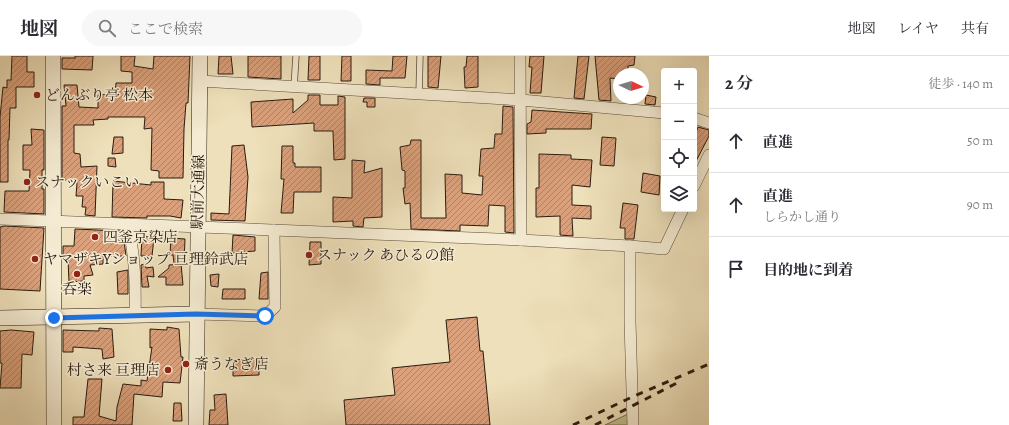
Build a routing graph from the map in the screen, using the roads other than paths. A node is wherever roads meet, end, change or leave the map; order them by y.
1 (53, 56) edge
2 (200, 56) edge
3 (296, 56) edge
4 (420, 56) edge
5 (520, 56) edge
6 (200, 81) junction
7 (294, 87) junction
8 (419, 94) junction
9 (521, 100) junction
10 (661, 113) edge
11 (697, 119) edge
12 (709, 123) edge
13 (709, 155) edge
14 (697, 180) edge
15 (682, 212) edge
16 (0, 219) edge
17 (53, 221) junction
18 (128, 224) junction
19 (197, 227) junction
20 (274, 230) junction
21 (521, 240) junction
22 (630, 246) junction
23 (196, 314) junction
24 (135, 315) junction
25 (0, 318) edge
26 (54, 318) junction
27 (54, 425) edge
28 (196, 425) edge
29 (632, 425) edge

1 - 17 street
2 - 6 street, 駅前大通線
3 - 7 lane
4 - 8 lane
5 - 9 street
6 - 7 street
6 - 19 street, 駅前大通線
7 - 8 street
8 - 9 street
9 - 10 street
9 - 21 street
11 - 12 street
13 - 14 street
15 - 22 street
16 - 17 street
17 - 18 street
17 - 26 street
18 - 19 street
18 - 24 street
19 - 20 street
19 - 23 street, 駅前大通線
20 - 21 street
20 - 23 street
21 - 22 street
22 - 29 street
23 - 24 street
23 - 28 street, 駅前大通線
24 - 26 street
25 - 26 street
26 - 27 street

